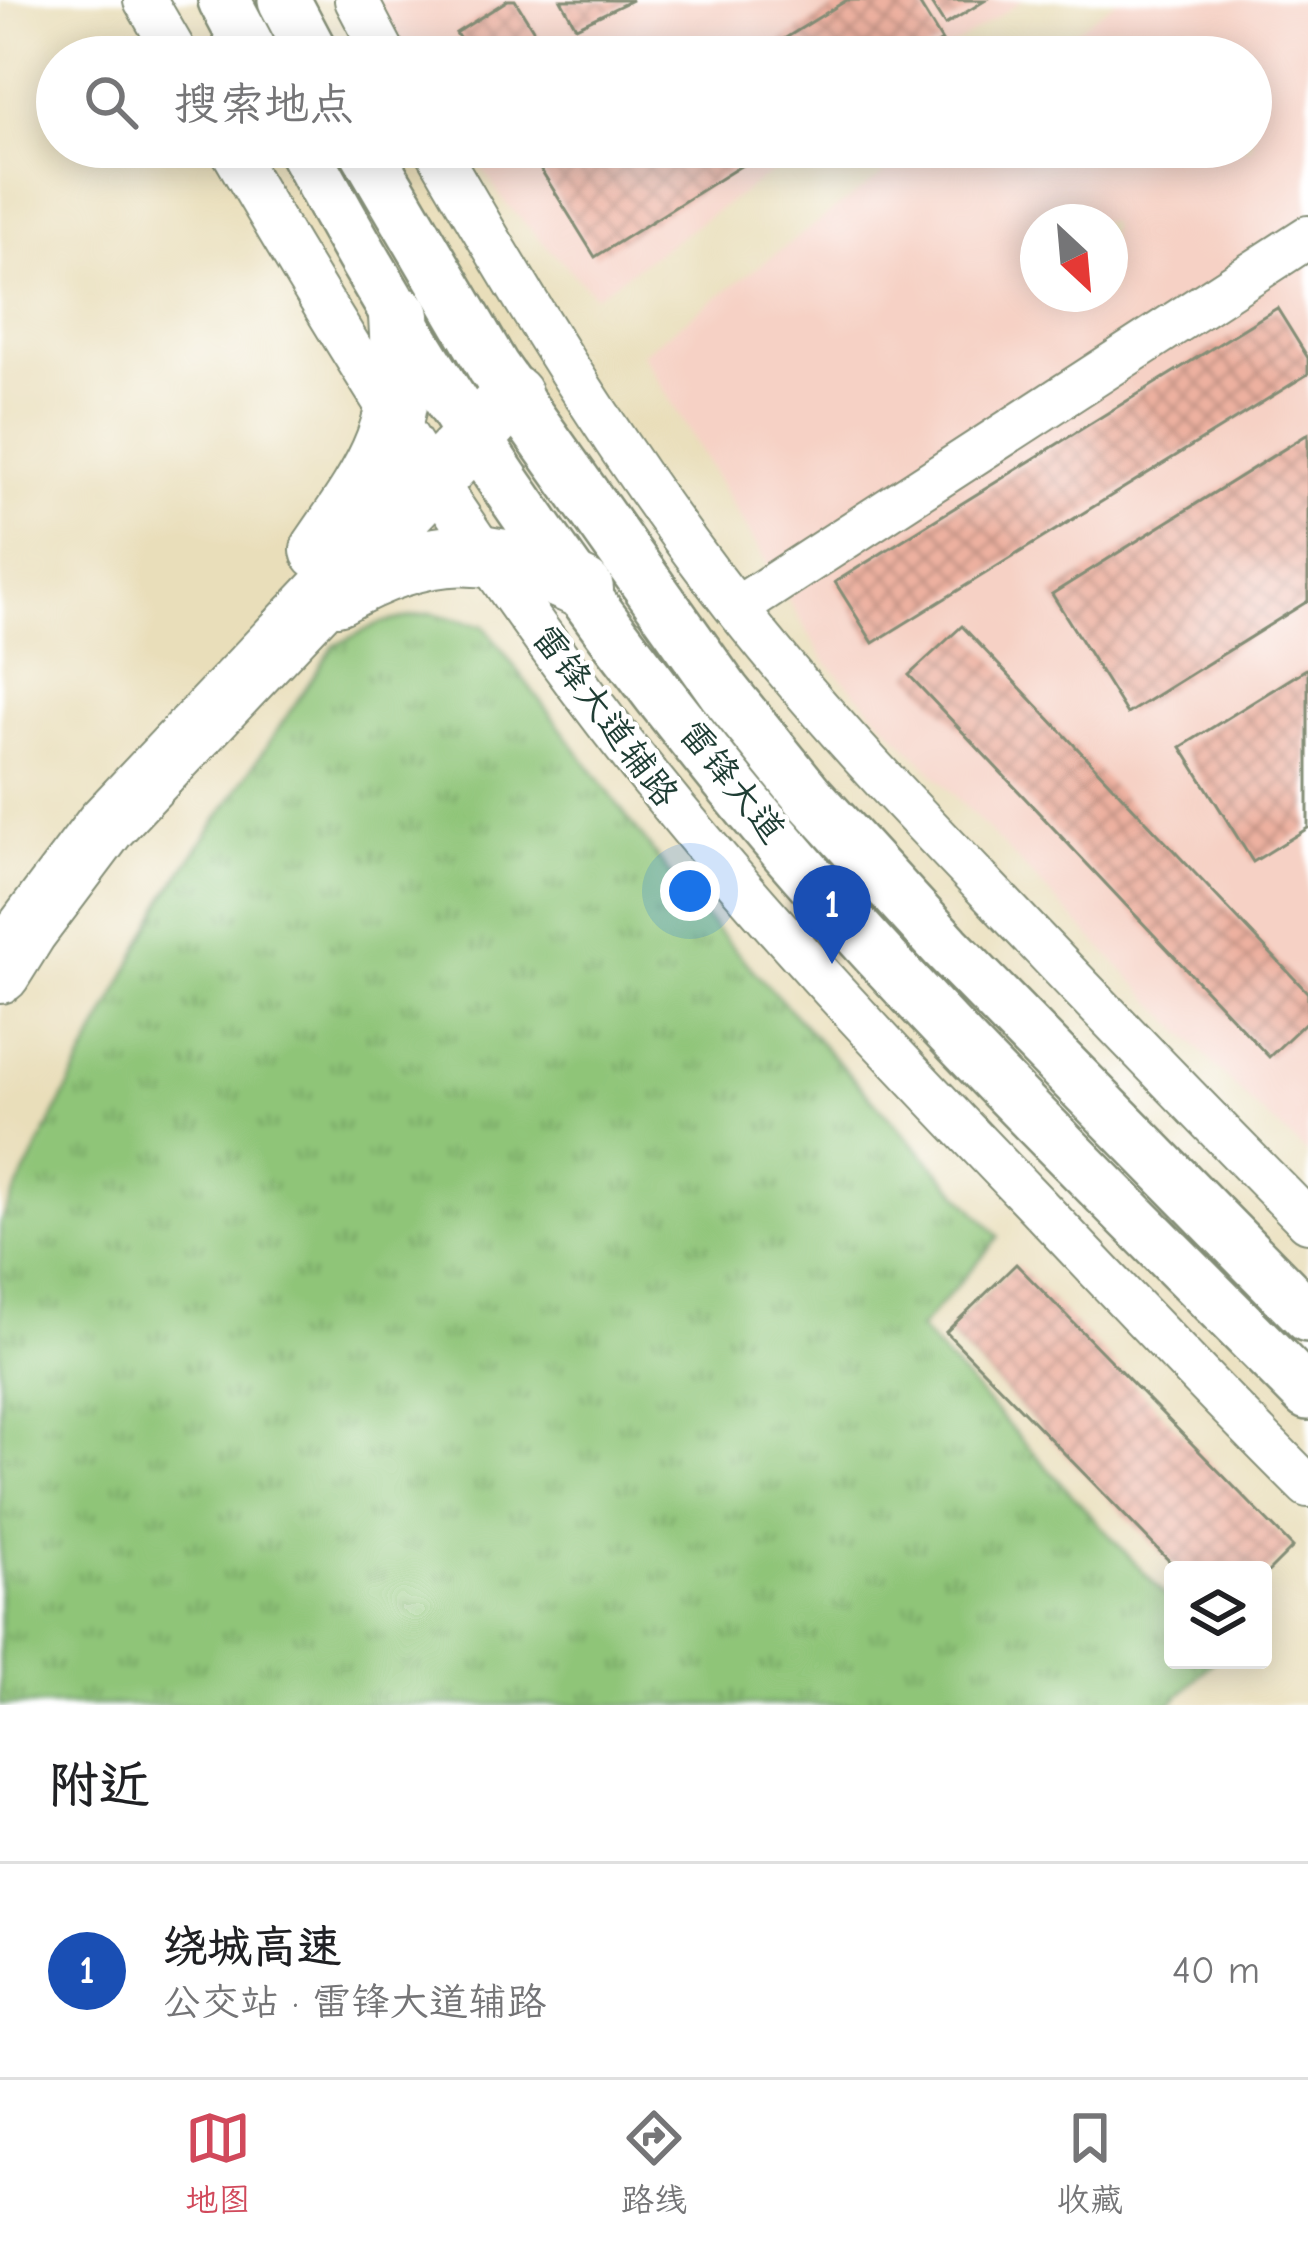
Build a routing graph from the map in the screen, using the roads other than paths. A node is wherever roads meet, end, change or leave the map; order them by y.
1 (145, 0) edge
2 (224, 0) edge
3 (284, 0) edge
4 (356, 0) edge
5 (166, 36) edge
6 (243, 36) edge
7 (303, 36) edge
8 (375, 36) edge
9 (242, 168) edge
10 (314, 168) edge
11 (374, 168) edge
12 (448, 168) edge
13 (1308, 237) edge
14 (399, 316) junction
15 (484, 401) junction
16 (414, 452) junction
17 (484, 554) junction
18 (584, 589) junction
19 (737, 608) junction
20 (280, 639) junction
21 (0, 916) edge
22 (0, 973) edge
23 (1308, 1221) edge
24 (1308, 1316) edge
25 (1308, 1394) edge
26 (1308, 1486) edge

1 - 5 street
2 - 6 main road
3 - 7 main road
4 - 8 street
9 - 16 street, 雷锋大道辅路
10 - 14 main road, 雷锋大道
11 - 15 main road, 雷锋大道
12 - 19 street
13 - 19 street
14 - 15 main road, 雷锋大道
14 - 16 highway
15 - 16 highway
15 - 18 main road, 雷锋大道
15 - 24 main road, 雷锋大道
16 - 17 street, 雷锋大道辅路
16 - 20 highway
16 - 21 highway
17 - 18 highway
17 - 20 highway
17 - 26 street, 雷锋大道辅路
18 - 25 main road, 雷锋大道
19 - 23 street
20 - 22 highway

